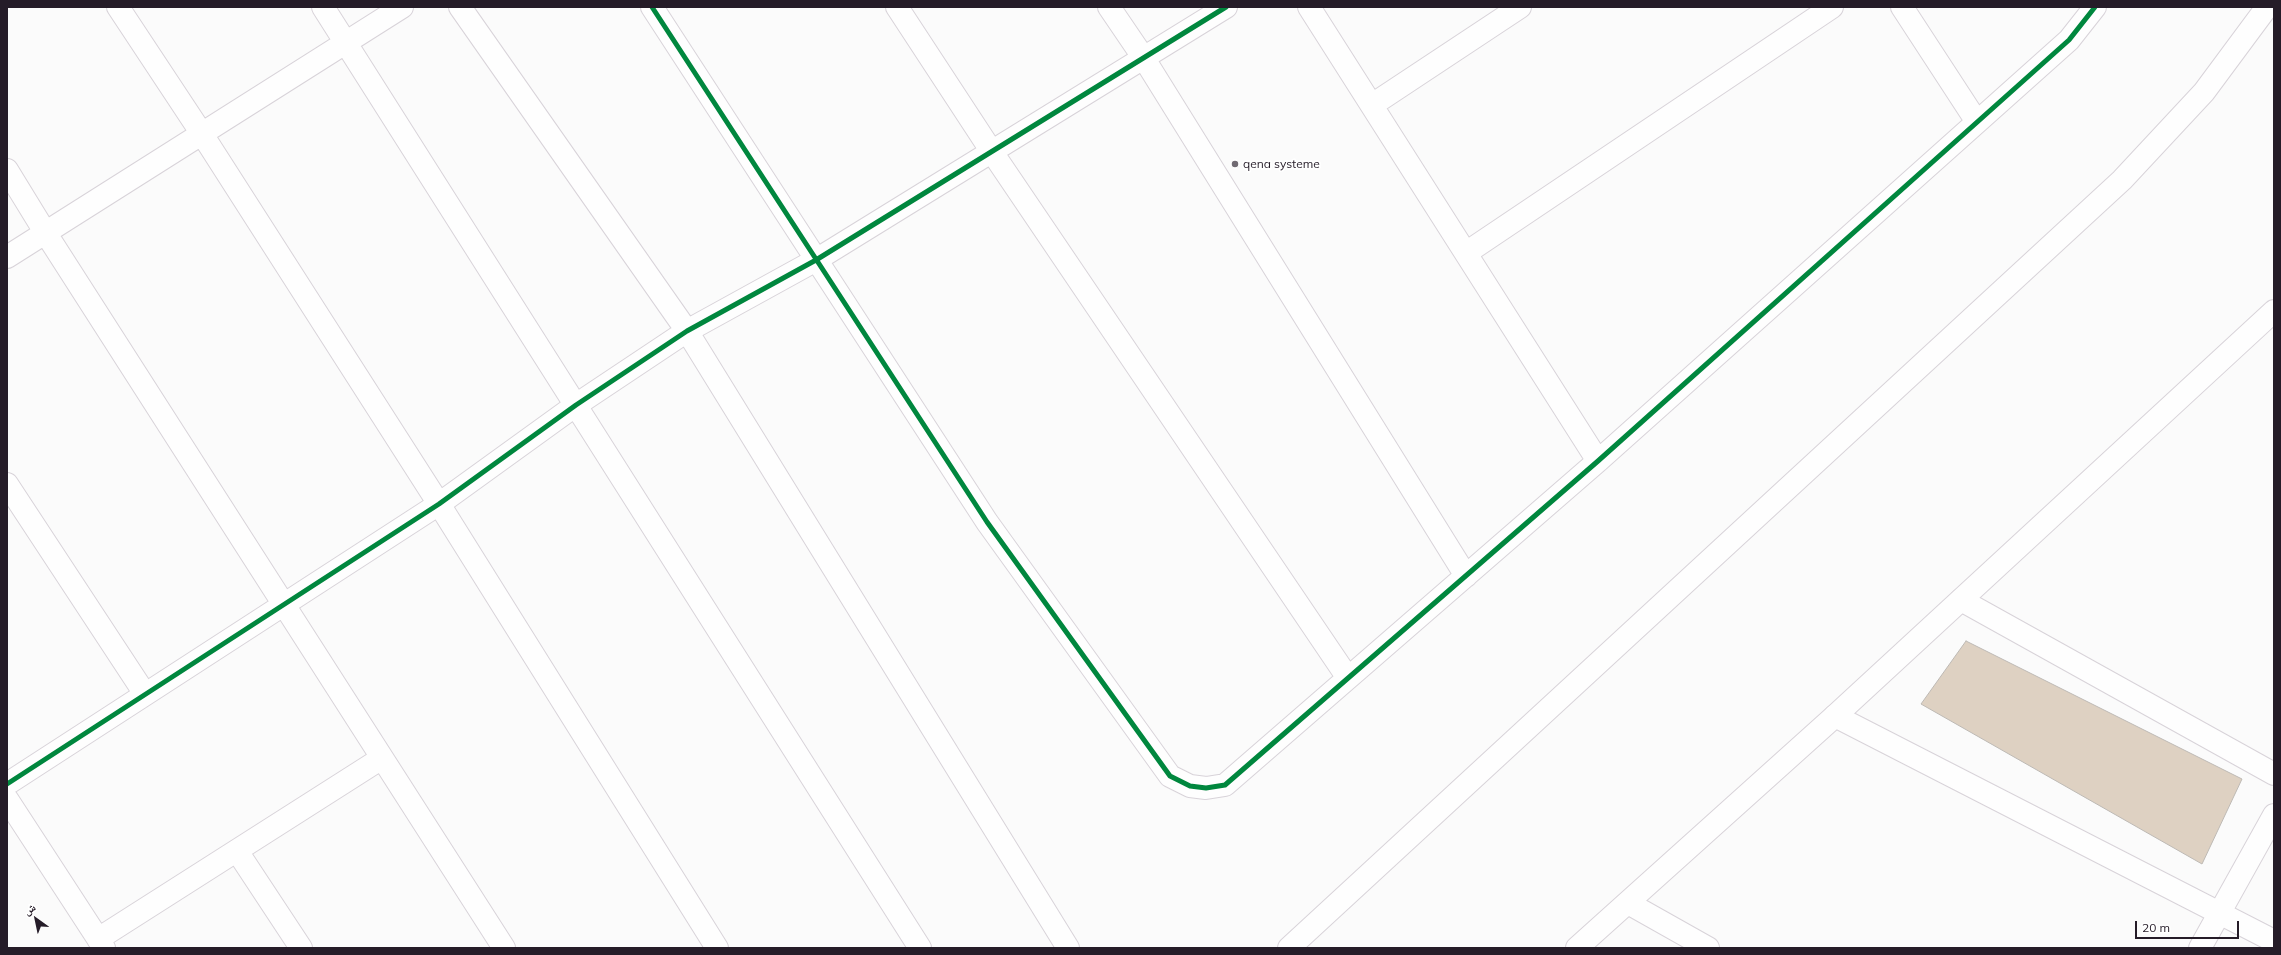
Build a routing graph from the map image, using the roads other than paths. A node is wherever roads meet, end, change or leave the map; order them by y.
1 (118, 7) edge
2 (323, 7) edge
3 (402, 7) edge
4 (460, 7) edge
5 (652, 7) edge
6 (897, 7) edge
7 (1109, 7) edge
8 (1226, 7) edge
9 (1309, 7) edge
10 (1520, 7) edge
11 (1832, 7) edge
12 (1902, 7) edge
13 (2095, 7) edge
14 (2267, 7) edge
15 (346, 41) junction
16 (1142, 57) junction
17 (1372, 105) junction
18 (1977, 122) junction
19 (202, 134) junction
20 (992, 152) junction
21 (7, 170) edge
22 (45, 232) junction
23 (1466, 254) junction
24 (7, 257) edge
25 (816, 260) junction
26 (2274, 311) edge
27 (687, 331) junction
28 (576, 405) junction
29 (1598, 461) junction
30 (7, 484) edge
31 (439, 504) junction
32 (1466, 576) junction
33 (1961, 600) junction
34 (284, 606) junction
35 (1348, 678) junction
36 (146, 694) junction
37 (1835, 716) junction
38 (382, 758) junction
39 (2274, 774) edge
40 (7, 784) edge
41 (7, 798) edge
42 (2274, 815) edge
43 (237, 851) junction
44 (1628, 903) junction
45 (2219, 912) junction
46 (2274, 941) edge
47 (101, 943) edge
48 (301, 948) edge
49 (504, 948) edge
50 (717, 948) edge
51 (920, 948) edge
52 (1068, 948) edge
53 (1289, 948) edge
54 (1578, 948) edge
55 (1708, 948) edge
56 (2200, 948) edge

1 - 19 street
2 - 15 street
3 - 15 street
4 - 27 street
5 - 25 street
6 - 20 street
7 - 16 street
8 - 16 street
9 - 17 street
10 - 17 street
11 - 23 street
12 - 18 street
13 - 18 street
14 - 53 street
15 - 19 street
15 - 28 street
16 - 20 street
16 - 32 street
17 - 23 street
18 - 29 street
19 - 22 street
19 - 31 street
20 - 25 street
20 - 35 street
21 - 22 street
22 - 24 street
22 - 34 street
23 - 29 street
25 - 27 street
25 - 35 street
26 - 33 street
27 - 28 street
27 - 52 street
28 - 31 street
28 - 51 street
29 - 32 street
30 - 36 street
31 - 34 street
31 - 50 street
32 - 35 street
33 - 37 street
33 - 39 street
34 - 36 street
34 - 38 street
36 - 40 street
37 - 44 street
37 - 45 street
38 - 43 street
38 - 49 street
41 - 47 street
42 - 45 street
43 - 47 street
43 - 48 street
44 - 54 street
44 - 55 street
45 - 46 street
45 - 56 street

